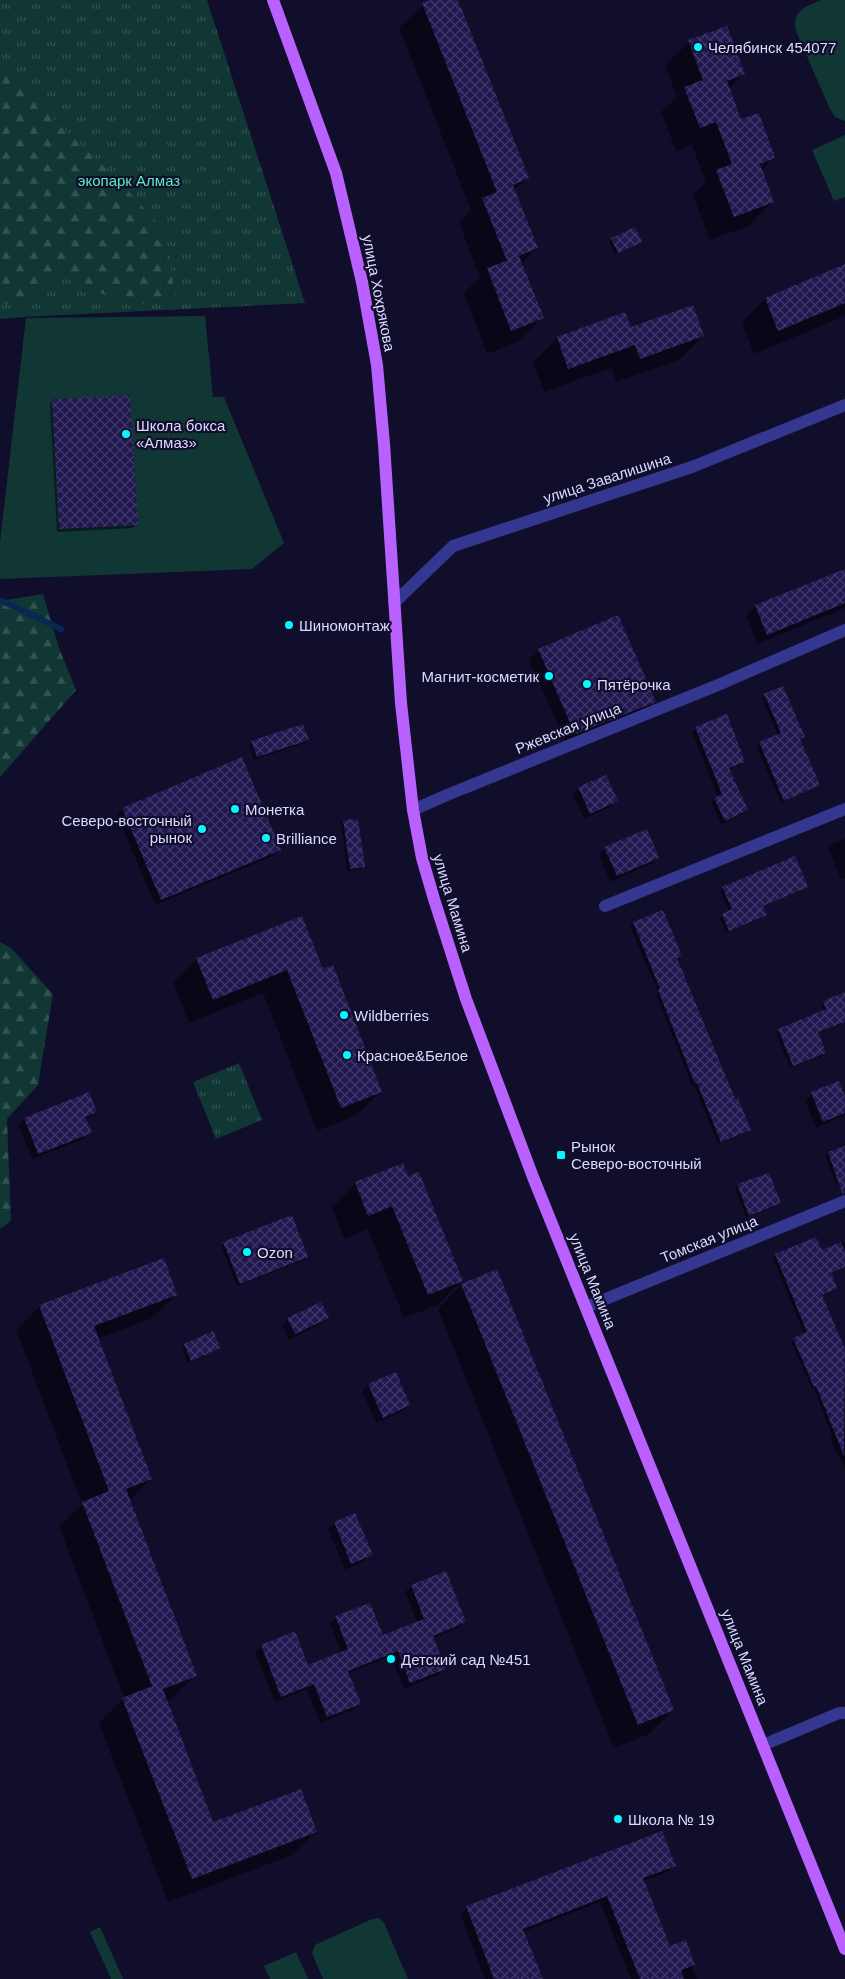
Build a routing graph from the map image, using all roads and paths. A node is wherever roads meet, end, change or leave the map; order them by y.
1 (274, 0) edge
2 (845, 405) edge
3 (394, 603) junction
4 (845, 630) edge
5 (845, 808) edge
6 (413, 810) junction
7 (605, 906) dead end
8 (845, 1201) edge
9 (586, 1307) junction
10 (845, 1713) edge
11 (763, 1745) junction
12 (845, 1949) edge

1 - 3 main road, улица Хохрякова
2 - 3 street, улица Завалишина
3 - 6 main road, улица Мамина
4 - 6 street, Ржевская улица
5 - 7 street
6 - 9 main road, улица Мамина
8 - 9 street, Томская улица
9 - 11 main road, улица Мамина
10 - 11 street
11 - 12 main road, улица Мамина

